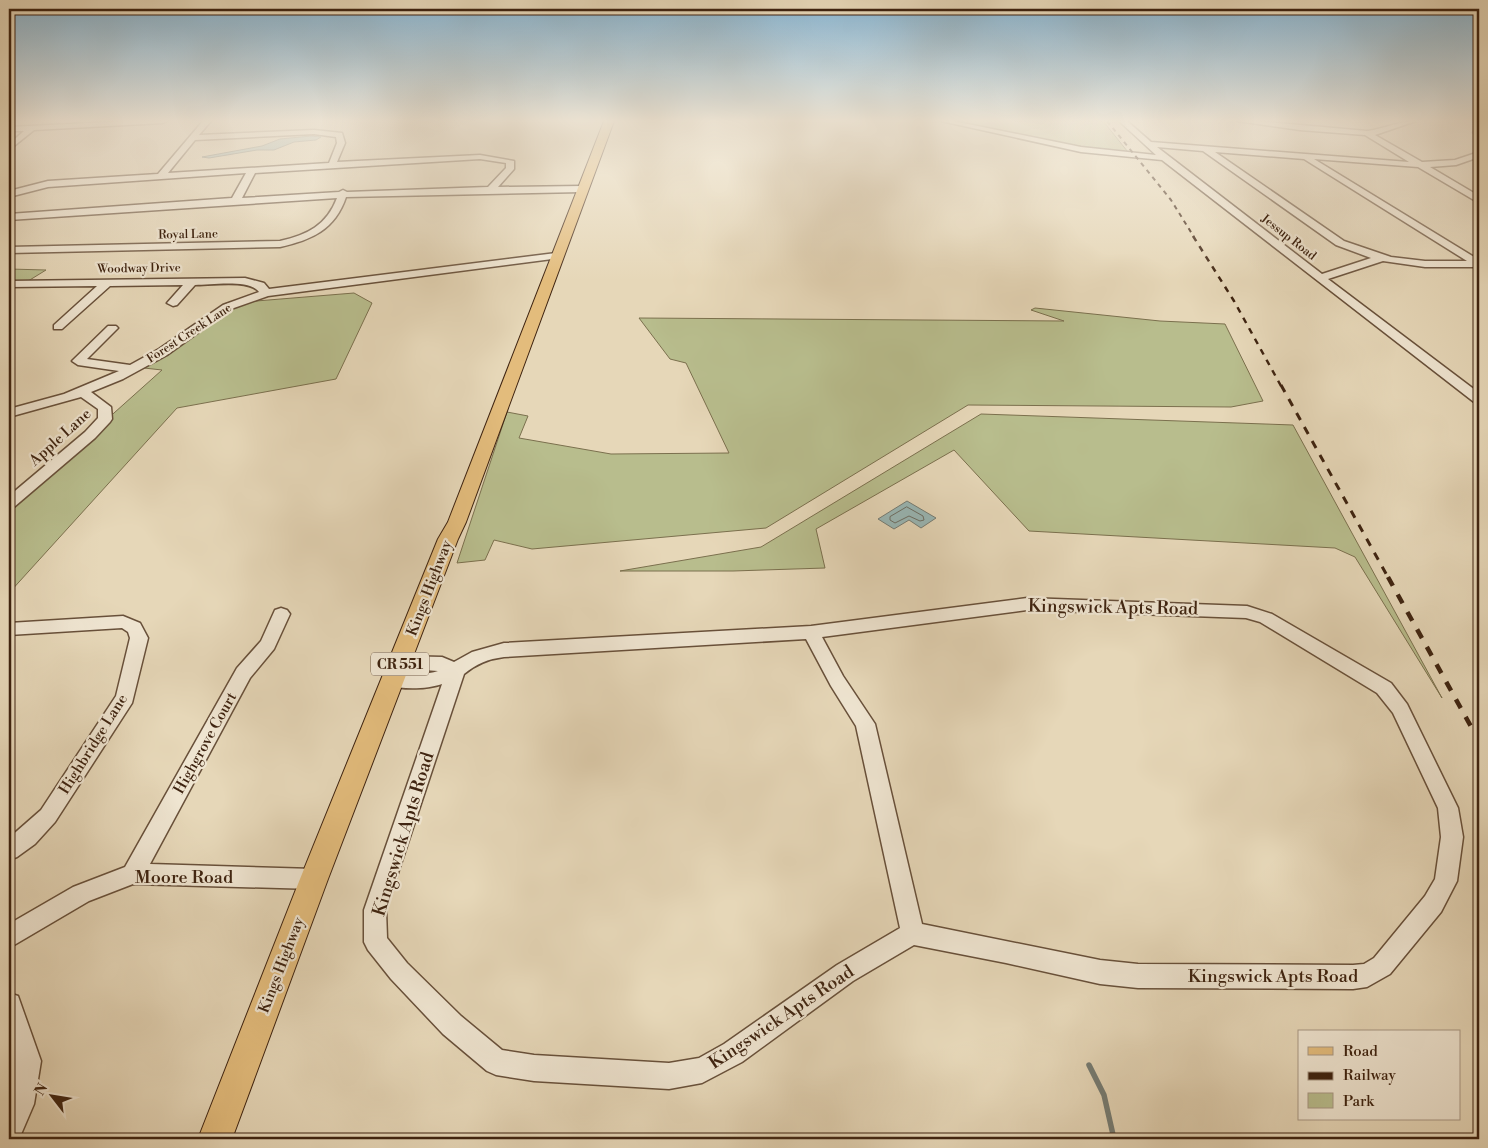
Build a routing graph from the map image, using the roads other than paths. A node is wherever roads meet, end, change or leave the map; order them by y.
1 (183, 175) edge
2 (250, 175) edge
3 (505, 175) edge
4 (588, 175) edge
5 (1186, 175) edge
6 (1242, 175) edge
7 (1335, 175) edge
8 (1437, 175) edge
9 (161, 176) joint
10 (492, 188) junction
11 (582, 189) junction
12 (9, 194) edge
13 (344, 194) junction
14 (236, 200) junction
15 (1479, 200) edge
16 (9, 217) edge
17 (9, 250) edge
18 (1382, 258) junction
19 (555, 260) junction
20 (1479, 264) edge
21 (1320, 278) junction
22 (193, 280) junction
23 (108, 282) junction
24 (9, 284) edge
25 (266, 292) junction
26 (173, 304) dead end
27 (58, 327) dead end
28 (112, 328) dead end
29 (132, 369) junction
30 (82, 392) junction
31 (1479, 399) edge
32 (9, 413) edge
33 (9, 504) edge
34 (281, 614) dead end
35 (9, 628) edge
36 (811, 632) junction
37 (456, 671) junction
38 (397, 672) junction
39 (9, 850) edge
40 (133, 874) junction
41 (314, 879) junction
42 (913, 934) junction
43 (9, 937) edge
44 (9, 1005) edge
45 (9, 1131) edge
46 (215, 1139) edge

1 - 9 street
2 - 14 street
3 - 10 street
4 - 11 main road, Kings Highway / CR 551
5 - 21 street, Jessup Road
6 - 18 street
7 - 20 street
8 - 15 street
9 - 12 street
10 - 11 street
10 - 13 street
11 - 19 main road, Kings Highway / CR 551
13 - 14 street
13 - 17 street, Royal Lane
14 - 16 street
18 - 20 street
18 - 21 street
19 - 25 street, Forest Creek Lane
19 - 38 main road, Kings Highway / CR 551
21 - 31 street, Jessup Road
22 - 23 street, Woodway Drive
22 - 25 street, Woodway Drive
22 - 26 street
23 - 24 street, Woodway Drive
23 - 27 street
25 - 29 street, Forest Creek Lane
28 - 29 street
29 - 30 street, Forest Creek Lane
30 - 32 street, Forest Creek Lane
30 - 33 street, Apple Lane
34 - 40 street, Highgrove Court
35 - 39 street, Highbridge Lane
36 - 37 street, Kingswick Apts Road
36 - 42 street
36 - 42 street, Kingswick Apts Road
37 - 38 street, Kingswick Apts Road
37 - 42 street, Kingswick Apts Road
38 - 41 main road, Kings Highway / CR 551
40 - 41 street, Moore Road
40 - 43 street, Moore Road
41 - 46 main road, Kings Highway / CR 551
44 - 45 street

